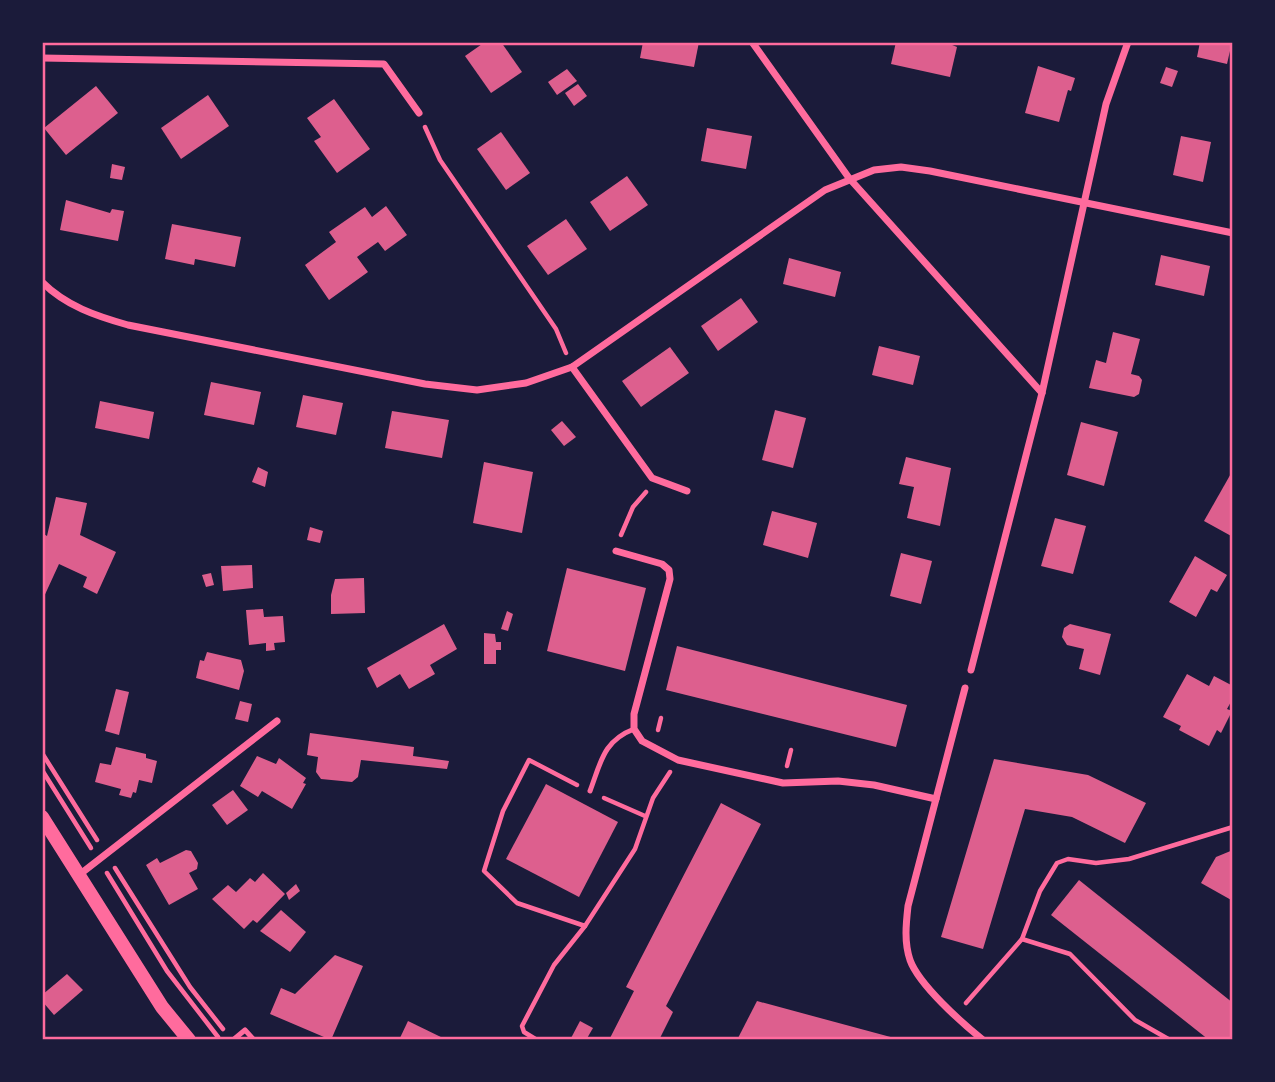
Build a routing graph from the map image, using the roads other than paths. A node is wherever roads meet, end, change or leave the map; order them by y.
1 (752, 42) edge
2 (1128, 42) edge
3 (42, 58) edge
4 (419, 113) road end
5 (849, 178) junction
6 (1084, 202) junction
7 (1233, 233) edge
8 (42, 282) edge
9 (572, 367) junction
10 (1042, 393) junction
11 (687, 491) dead end
12 (616, 551) dead end
13 (971, 670) dead end
14 (965, 688) dead end
15 (277, 721) dead end
16 (634, 729) junction
17 (590, 791) road end
18 (936, 799) junction
19 (42, 817) edge
20 (77, 877) junction
21 (234, 1039) edge
22 (188, 1040) edge
23 (254, 1040) edge
24 (983, 1040) edge

1 - 5 street
2 - 6 street
3 - 4 street
5 - 6 street
5 - 9 street
5 - 10 street
6 - 7 street
6 - 10 street
8 - 9 street
9 - 11 street
10 - 13 street
12 - 16 street
14 - 18 street
15 - 20 street
16 - 17 lane
16 - 18 street
18 - 24 street
19 - 20 main road
20 - 22 main road
21 - 23 lane

